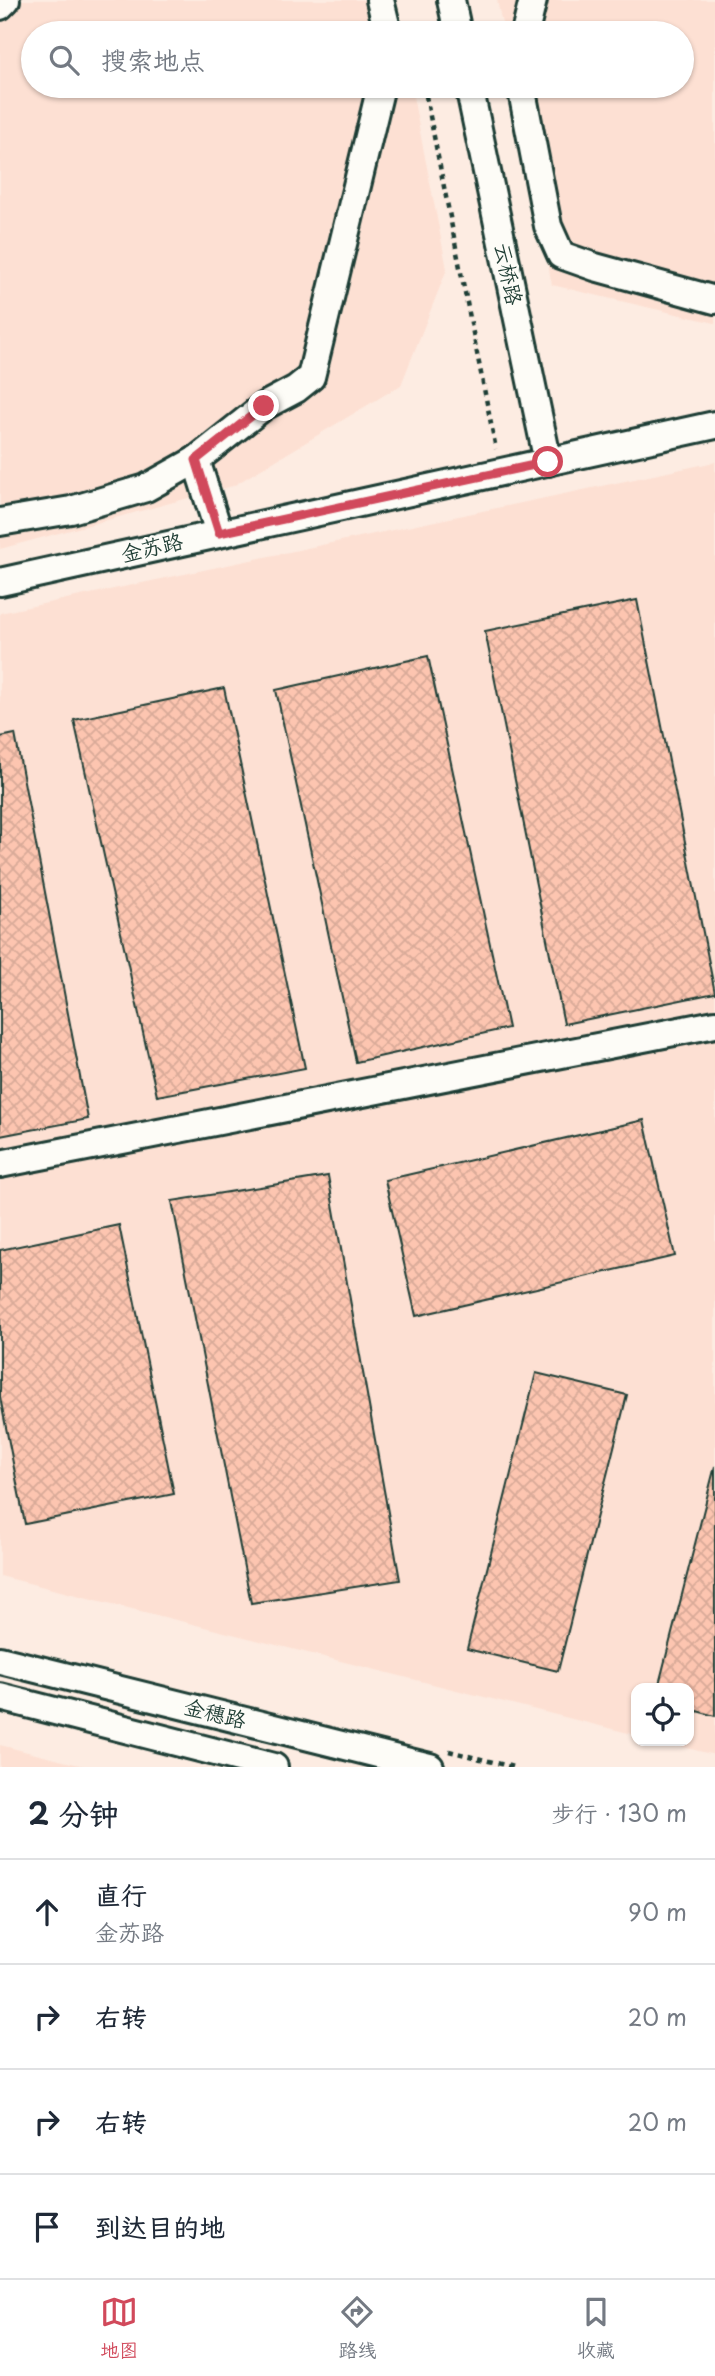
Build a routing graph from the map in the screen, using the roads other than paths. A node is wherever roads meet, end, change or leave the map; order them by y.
1 (6, 0) edge
2 (380, 0) edge
3 (451, 0) edge
4 (533, 0) edge
5 (0, 6) edge
6 (385, 21) edge
7 (455, 21) edge
8 (528, 21) edge
9 (378, 98) edge
10 (472, 98) edge
11 (523, 98) edge
12 (715, 300) edge
13 (715, 425) edge
14 (196, 460) junction
15 (548, 462) junction
16 (0, 522) edge
17 (219, 533) junction
18 (0, 582) edge
19 (715, 1024) edge
20 (0, 1164) edge
21 (0, 1660) edge
22 (0, 1697) edge
23 (274, 1767) edge
24 (430, 1767) edge

1 - 5 street
2 - 6 street
3 - 7 street
4 - 8 street
9 - 14 street
10 - 15 street, 云桥路
11 - 12 street
13 - 15 street, 金苏路
14 - 16 street
14 - 17 street
15 - 17 street, 金苏路
17 - 18 street, 金苏路
19 - 20 street
21 - 24 street, 金穗路
22 - 23 street, 金穗路

